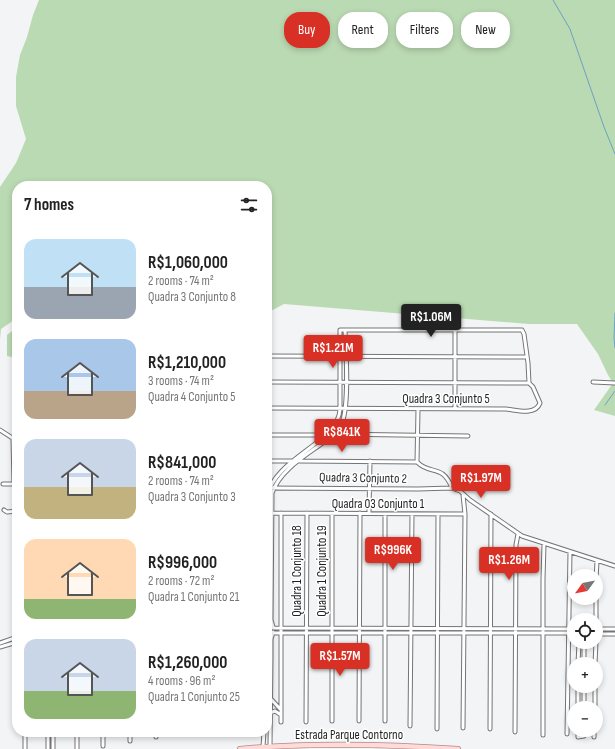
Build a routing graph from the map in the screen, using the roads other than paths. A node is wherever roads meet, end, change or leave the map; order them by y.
1 (346, 330) junction
2 (455, 331) junction
3 (272, 356) edge
4 (340, 356) junction
5 (346, 356) junction
6 (454, 356) junction
7 (527, 357) junction
8 (272, 382) edge
9 (593, 382) dead end
10 (340, 383) junction
11 (346, 383) junction
12 (454, 383) junction
13 (528, 383) junction
14 (615, 383) edge
15 (272, 408) edge
16 (340, 409) junction
17 (346, 409) junction
18 (418, 409) junction
19 (455, 409) junction
20 (0, 430) edge
21 (333, 434) junction
22 (272, 435) edge
23 (326, 435) junction
24 (418, 435) junction
25 (468, 436) dead end
26 (12, 438) edge
27 (272, 461) edge
28 (293, 461) junction
29 (299, 461) junction
30 (370, 461) junction
31 (417, 462) junction
32 (272, 482) edge
33 (3, 484) dead end
34 (12, 484) edge
35 (274, 488) junction
36 (370, 488) junction
37 (452, 488) junction
38 (272, 495) edge
39 (463, 495) junction
40 (4, 510) dead end
41 (12, 512) edge
42 (281, 513) junction
43 (307, 513) junction
44 (360, 513) junction
45 (369, 513) junction
46 (272, 514) edge
47 (332, 514) junction
48 (385, 514) junction
49 (412, 514) junction
50 (438, 514) junction
51 (465, 514) junction
52 (491, 514) junction
53 (518, 534) junction
54 (544, 544) junction
55 (570, 552) junction
56 (597, 561) junction
57 (615, 566) edge
58 (597, 569) edge
59 (568, 613) edge
60 (272, 624) edge
61 (273, 628) junction
62 (280, 628) junction
63 (333, 628) junction
64 (359, 628) junction
65 (385, 628) junction
66 (412, 628) junction
67 (438, 628) junction
68 (464, 628) junction
69 (517, 628) junction
70 (542, 628) junction
71 (567, 628) edge
72 (490, 629) junction
73 (603, 629) edge
74 (615, 629) edge
75 (307, 630) junction
76 (333, 632) junction
77 (359, 632) junction
78 (273, 633) junction
79 (280, 633) junction
80 (385, 633) junction
81 (412, 633) junction
82 (438, 633) junction
83 (464, 633) junction
84 (490, 633) junction
85 (516, 633) junction
86 (543, 633) junction
87 (567, 633) edge
88 (603, 634) edge
89 (615, 634) edge
90 (272, 636) edge
91 (12, 639) edge
92 (0, 643) edge
93 (12, 643) edge
94 (0, 647) edge
95 (569, 649) edge
96 (272, 700) edge
97 (568, 701) edge
98 (281, 710) junction
99 (272, 713) edge
100 (281, 715) junction
101 (332, 721) dead end
102 (359, 721) dead end
103 (384, 721) dead end
104 (281, 722) dead end
105 (306, 722) dead end
106 (410, 726) dead end
107 (464, 728) dead end
108 (437, 729) dead end
109 (490, 729) dead end
110 (515, 732) dead end
111 (543, 735) dead end
112 (25, 737) edge
113 (48, 737) edge
114 (53, 737) edge
115 (77, 737) edge
116 (103, 737) edge
117 (130, 737) edge
118 (264, 737) edge
119 (269, 737) edge
120 (130, 741) dead end
121 (397, 745) junction
122 (103, 746) dead end
123 (270, 746) junction
124 (263, 747) junction
125 (25, 749) edge
126 (48, 749) edge
127 (53, 749) edge
128 (77, 749) edge
129 (240, 749) edge
130 (406, 749) edge
131 (458, 749) edge

1 - 2 street
1 - 4 street
1 - 5 street
2 - 6 street
2 - 7 street
3 - 4 street
4 - 5 street
4 - 10 street
5 - 6 street
5 - 11 street
6 - 7 street
6 - 12 street
7 - 13 street
8 - 10 street
9 - 14 street
10 - 11 street
10 - 16 street
11 - 12 street
11 - 17 street
12 - 13 street
12 - 19 street
13 - 19 street, Quadra 3 Conjunto 5
15 - 16 street, Quadra 3 Conjunto 5
16 - 17 street, Quadra 3 Conjunto 5
16 - 23 street
17 - 18 street, Quadra 3 Conjunto 5
17 - 21 street
18 - 19 street, Quadra 3 Conjunto 5
18 - 24 street
20 - 26 street
21 - 23 street
21 - 24 street
21 - 29 street
22 - 23 street
23 - 28 street
24 - 25 street
24 - 31 street
27 - 28 street
28 - 29 street
28 - 32 street
29 - 30 street
29 - 35 street
30 - 31 street
30 - 36 street
31 - 37 street
33 - 34 street
35 - 36 street, Quadra 3 Conjunto 2
35 - 38 street
36 - 37 street, Quadra 3 Conjunto 2
36 - 45 street
37 - 39 street
39 - 51 street
39 - 52 street
40 - 41 street
42 - 43 street, Quadra 03 Conjunto 1
42 - 46 street, Quadra 03 Conjunto 1
42 - 62 street
43 - 47 street, Quadra 03 Conjunto 1
43 - 75 street, Quadra 1 Conjunto 18
44 - 45 street, Quadra 03 Conjunto 1
44 - 47 street, Quadra 03 Conjunto 1
44 - 64 street
45 - 48 street, Quadra 03 Conjunto 1
47 - 63 street, Quadra 1 Conjunto 19
48 - 49 street, Quadra 03 Conjunto 1
48 - 65 street
49 - 50 street, Quadra 03 Conjunto 1
49 - 66 street
50 - 51 street, Quadra 03 Conjunto 1
50 - 67 street
51 - 68 street
52 - 53 street
52 - 72 street
53 - 54 street
53 - 69 street
54 - 55 street
54 - 70 street
55 - 56 street
55 - 59 street
56 - 57 street
56 - 58 street
60 - 61 street
61 - 62 street
61 - 78 street
62 - 75 street
62 - 79 street
63 - 64 street
63 - 75 street
63 - 76 street, Quadra 1 Conjunto 19
64 - 65 street
64 - 77 street
65 - 66 street
65 - 80 street
66 - 67 street
66 - 81 street
67 - 68 street
67 - 82 street
68 - 72 street
68 - 83 street
69 - 70 street
69 - 72 street
69 - 85 street
70 - 71 street
70 - 86 street
72 - 84 street
73 - 74 street
75 - 76 street
75 - 79 street
75 - 105 street, Quadra 1 Conjunto 18
76 - 77 street
76 - 101 street, Quadra 1 Conjunto 19
77 - 80 street
77 - 102 street
78 - 79 street
78 - 90 street
79 - 98 street
80 - 81 street
80 - 103 street
81 - 82 street
81 - 106 street
82 - 83 street
82 - 108 street
83 - 84 street
83 - 107 street
84 - 85 street
84 - 109 street
85 - 86 street
85 - 110 street
86 - 87 street
86 - 111 street
88 - 89 street
91 - 92 street
93 - 94 street
95 - 97 street
96 - 98 street
98 - 100 street
99 - 100 street
100 - 104 street
112 - 125 street
113 - 126 street
114 - 127 street
115 - 128 street
116 - 122 street
117 - 120 street
118 - 124 street
119 - 123 street
121 - 123 main road, Estrada Parque Contorno
121 - 130 main road
121 - 131 main road, Estrada Parque Contorno
123 - 124 main road, Estrada Parque Contorno
124 - 129 main road, Estrada Parque Contorno

